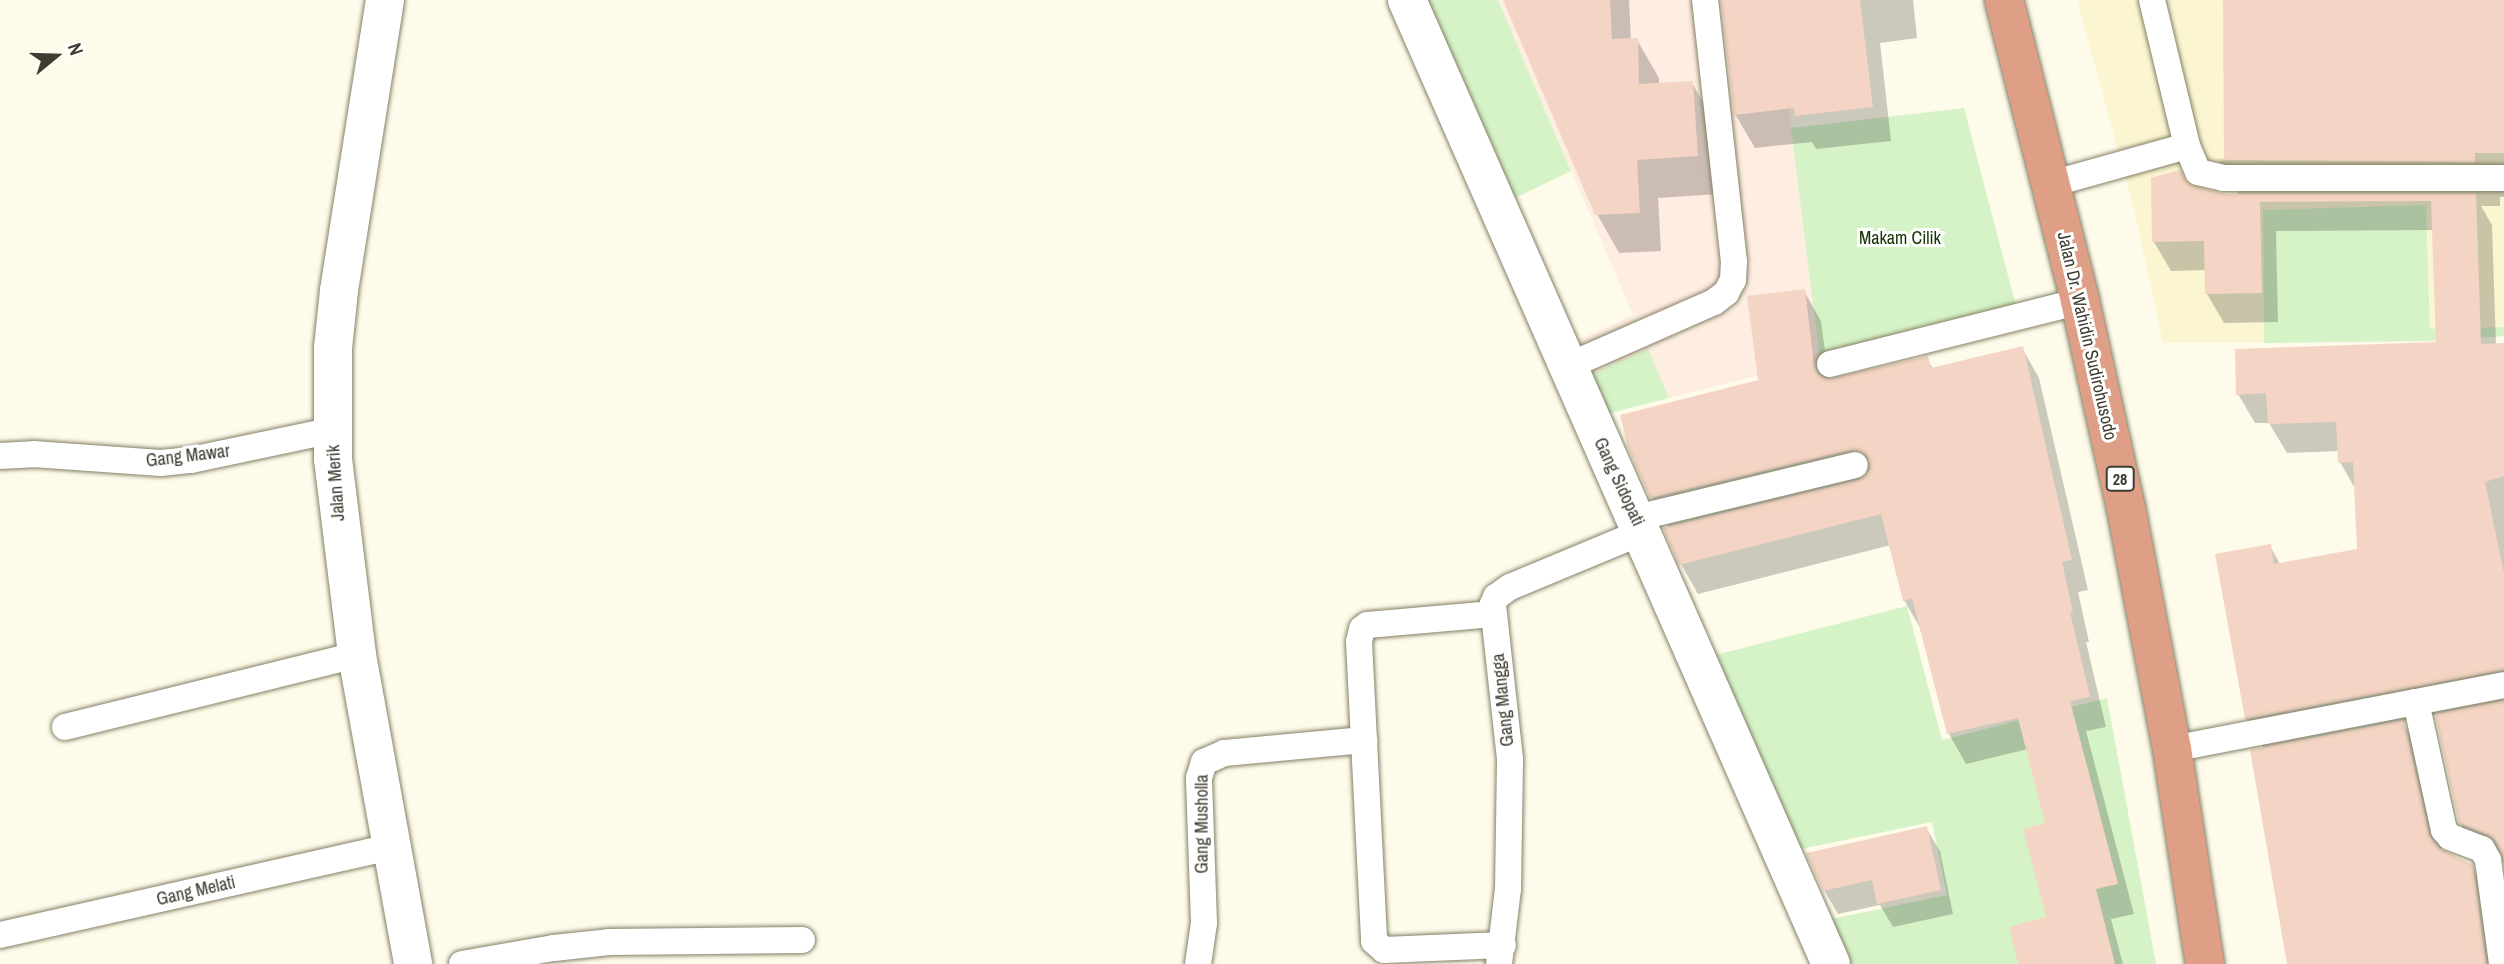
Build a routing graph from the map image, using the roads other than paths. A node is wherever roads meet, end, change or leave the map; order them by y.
1 (385, 0) edge
2 (1407, 0) edge
3 (1705, 0) edge
4 (2004, 0) edge
5 (2152, 0) edge
6 (2187, 146) junction
7 (2504, 178) edge
8 (2051, 184) junction
9 (2080, 301) junction
10 (1830, 364) dead end
11 (1566, 367) junction
12 (333, 430) junction
13 (0, 456) edge
14 (1855, 465) dead end
15 (1639, 525) junction
16 (1493, 614) junction
17 (357, 655) junction
18 (2504, 685) edge
19 (2416, 702) junction
20 (65, 727) dead end
21 (1364, 740) junction
22 (2172, 750) junction
23 (393, 848) junction
24 (0, 935) edge
25 (802, 940) dead end
26 (1501, 955) edge
27 (413, 964) edge
28 (462, 964) edge
29 (1198, 964) edge
30 (1831, 964) edge
31 (2206, 964) edge
32 (2502, 964) edge

1 - 12 street, Jalan Merik
2 - 11 street, Gang Sidopati
3 - 11 lane
4 - 8 highway, Jalan Dr. Wahidin Sudirohusodo / 28
5 - 6 lane
6 - 7 lane
6 - 8 lane
8 - 9 highway, Jalan Dr. Wahidin Sudirohusodo / 28
9 - 10 lane
9 - 22 highway, Jalan Dr. Wahidin Sudirohusodo / 28
11 - 15 street, Gang Sidopati
12 - 13 lane, Gang Mawar
12 - 17 street, Jalan Merik
14 - 15 lane
15 - 16 lane
15 - 30 street, Gang Sidopati
16 - 21 lane
16 - 26 lane, Gang Mangga
17 - 20 lane
17 - 23 street, Jalan Merik
18 - 19 lane
19 - 22 lane
19 - 32 lane
21 - 26 lane
21 - 29 lane, Gang Musholla
22 - 31 highway, Jalan Dr. Wahidin Sudirohusodo / 28
23 - 24 lane, Gang Melati
23 - 27 street, Jalan Merik
25 - 28 lane

